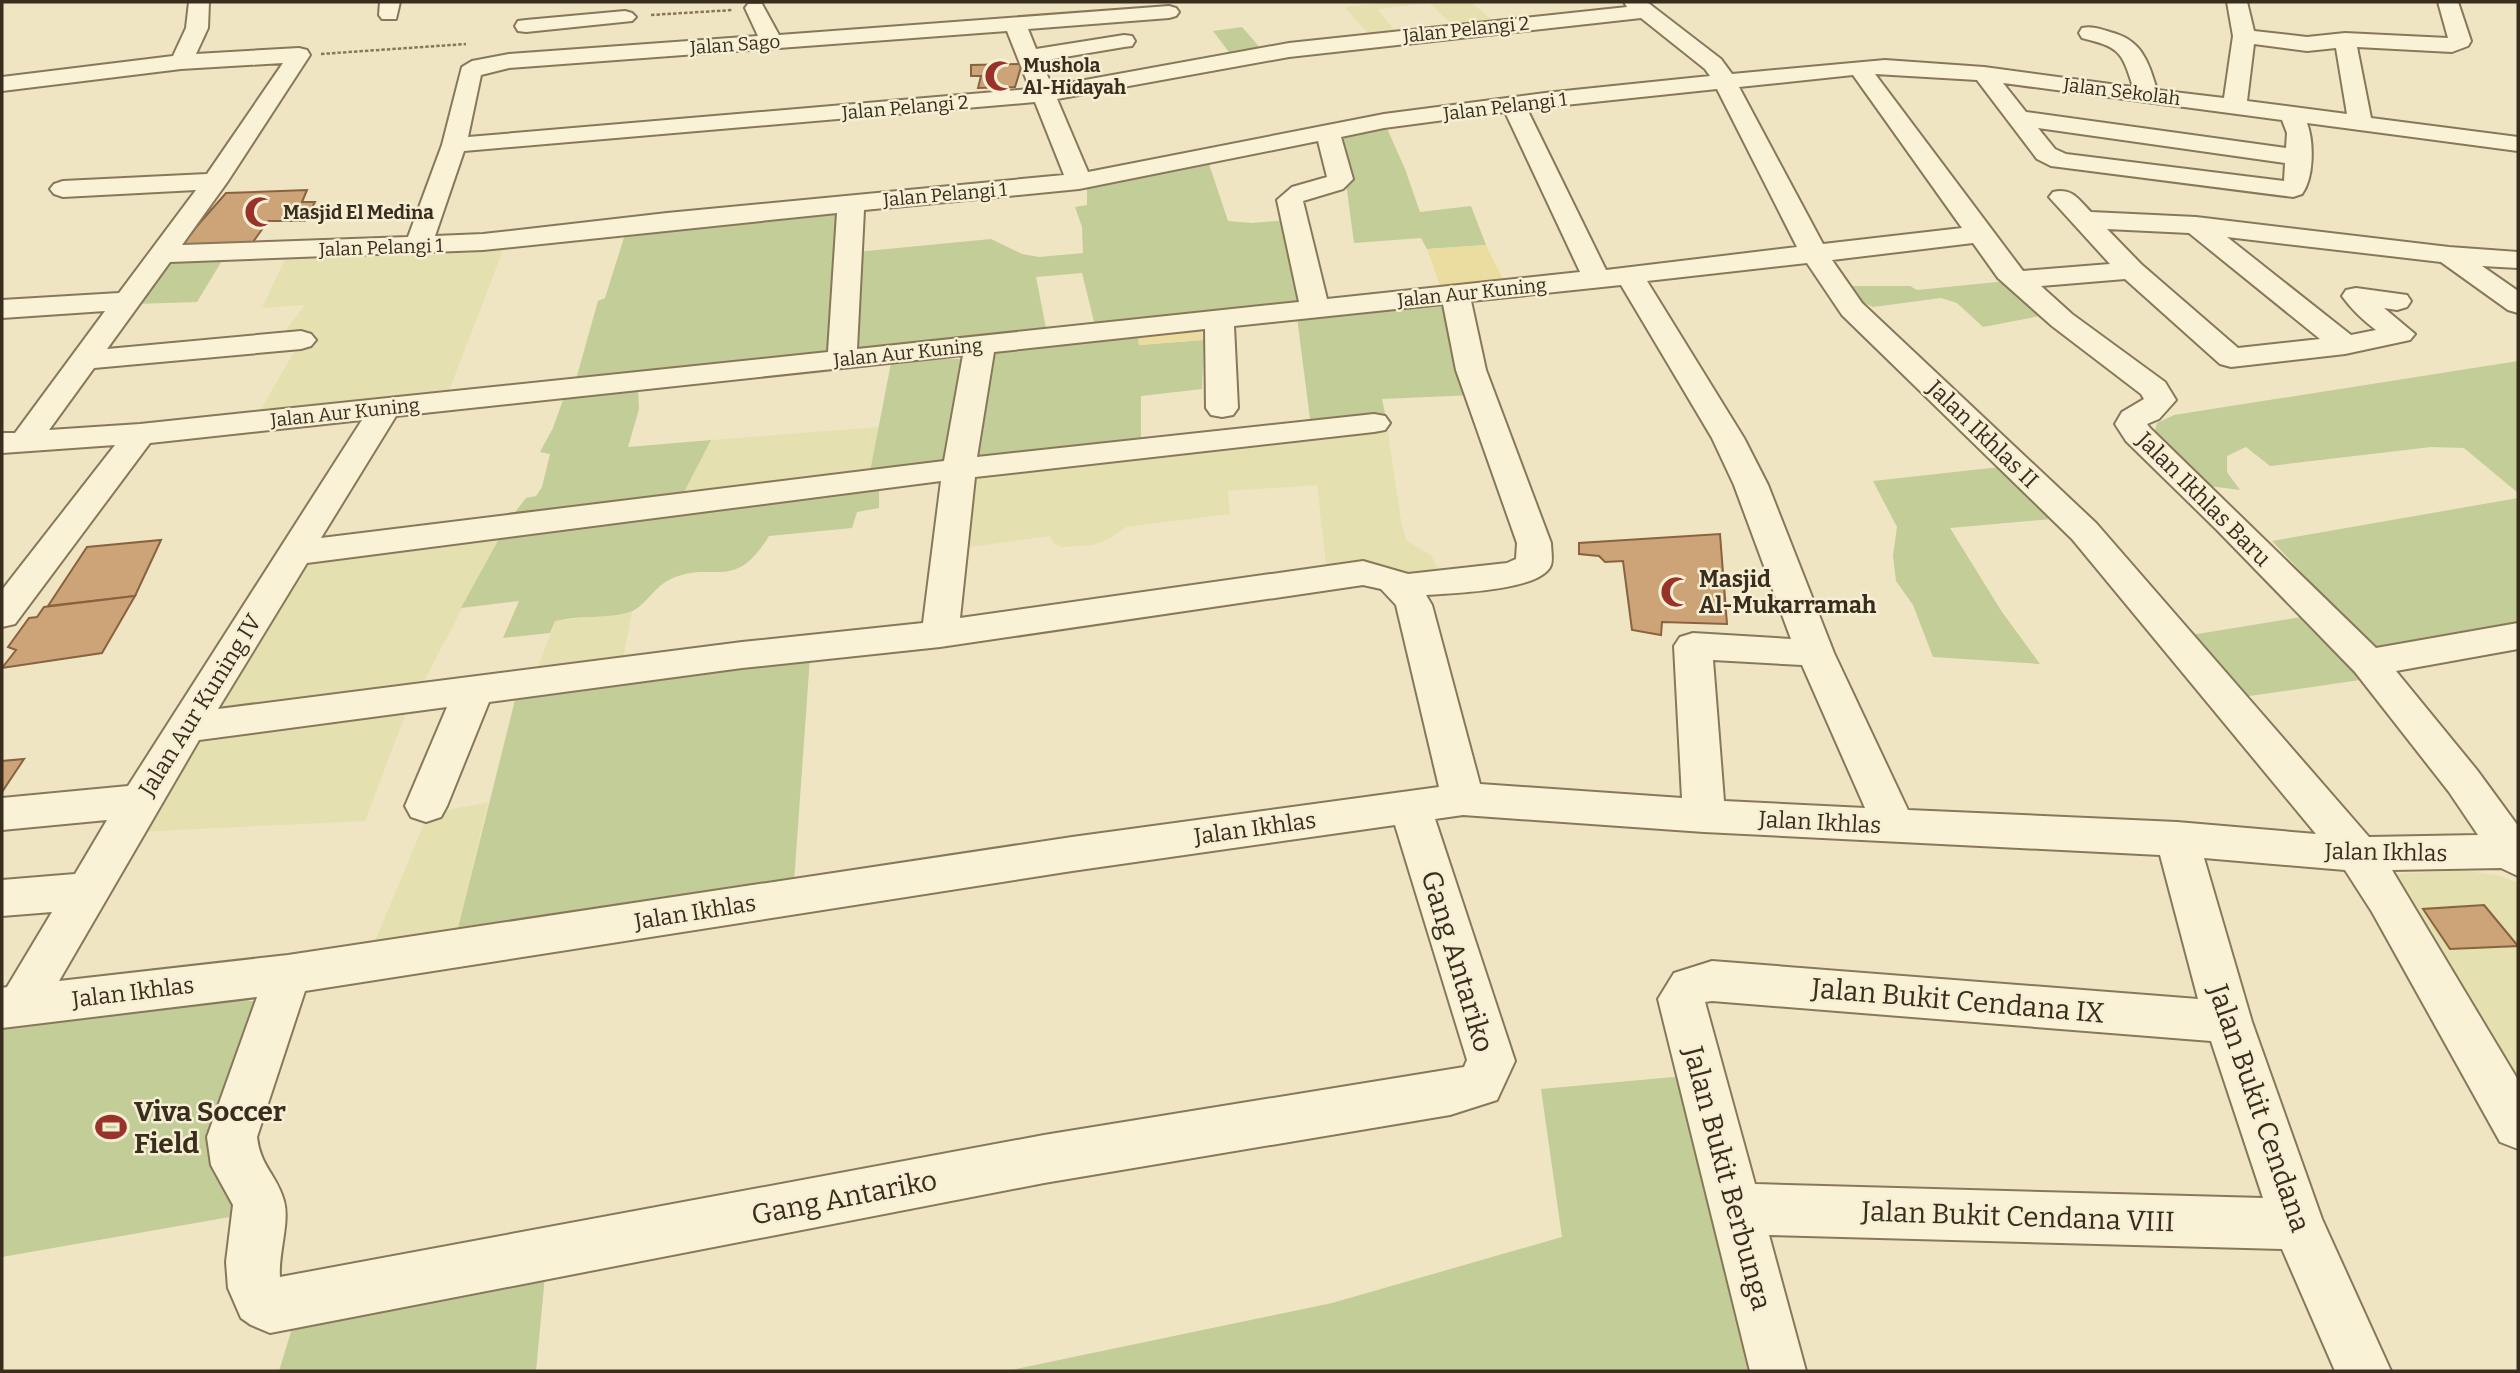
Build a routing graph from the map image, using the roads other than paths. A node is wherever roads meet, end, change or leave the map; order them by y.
1 (199, 2) edge
2 (540, 2) edge
3 (2237, 2) edge
4 (2448, 2) edge
5 (1639, 6) edge
6 (755, 8) road end
7 (1040, 12) edge
8 (1169, 12) dead end
9 (625, 17) road end
10 (1015, 24) junction
11 (523, 32) junction
12 (2090, 33) dead end
13 (2244, 36) junction
14 (2345, 40) junction
15 (1124, 41) dead end
16 (772, 42) junction
17 (1028, 57) junction
18 (509, 61) junction
19 (181, 62) junction
20 (1860, 68) junction
21 (1984, 74) junction
22 (1724, 82) junction
23 (2, 84) edge
24 (1042, 95) junction
25 (2147, 95) junction
26 (1513, 104) junction
27 (2235, 105) junction
28 (2292, 114) junction
29 (2018, 118) junction
30 (2360, 122) junction
31 (1327, 131) junction
32 (2518, 144) edge
33 (454, 145) junction
34 (2298, 157) junction
35 (215, 181) junction
36 (1079, 181) junction
37 (64, 190) dead end
38 (2062, 197) dead end
39 (852, 203) junction
40 (2087, 220) junction
41 (2196, 225) junction
42 (1980, 234) junction
43 (418, 246) junction
44 (1814, 253) junction
45 (161, 254) junction
46 (2449, 255) junction
47 (2518, 260) edge
48 (2131, 270) junction
49 (1613, 277) junction
50 (2017, 280) junction
51 (1455, 293) junction
52 (129, 300) junction
53 (2396, 301) dead end
54 (2518, 304) edge
55 (1315, 308) junction
56 (2, 309) edge
57 (1219, 318) junction
58 (301, 340) dead end
59 (979, 344) junction
60 (2345, 345) junction
61 (84, 359) junction
62 (842, 360) junction
63 (385, 408) junction
64 (1222, 408) dead end
65 (1374, 423) dead end
66 (140, 434) junction
67 (14, 442) edge
68 (959, 469) junction
69 (293, 553) junction
70 (1403, 586) junction
71 (2, 615) edge
72 (940, 634) junction
73 (2518, 636) edge
74 (1815, 653) junction
75 (2368, 663) junction
76 (474, 690) junction
77 (188, 727) junction
78 (1463, 799) junction
79 (140, 801) junction
80 (426, 806) dead end
81 (1410, 806) junction
82 (2, 814) edge
83 (1704, 816) junction
84 (1894, 825) junction
85 (2177, 839) junction
86 (2516, 854) edge
87 (2358, 855) junction
88 (86, 891) junction
89 (2, 898) edge
90 (288, 974) junction
91 (1690, 987) joint
92 (11, 1006) edge
93 (2228, 1021) junction
94 (2518, 1126) edge
95 (1738, 1209) junction
96 (2298, 1224) junction
97 (1778, 1371) edge
98 (2363, 1371) edge

1 - 19 street
2 - 11 street
3 - 13 street
4 - 14 street
5 - 22 street, Jalan Ikhlas II
5 - 24 street, Jalan Pelangi 2
6 - 16 street
7 - 8 street, Jalan Sago
7 - 10 street, Jalan Sago
9 - 11 street
10 - 16 street, Jalan Sago
10 - 17 street
11 - 18 street
12 - 25 street
13 - 14 street
13 - 27 street
14 - 30 street
15 - 17 street
16 - 18 street, Jalan Sago
17 - 24 street
18 - 33 street, Jalan Sago
19 - 23 street
19 - 35 street
20 - 21 street, Jalan Sekolah
20 - 22 street, Jalan Sekolah
20 - 42 street, Jalan Ikhlas Baru
21 - 25 street, Jalan Sekolah
21 - 29 street
22 - 26 street, Jalan Pelangi 1
22 - 44 street, Jalan Ikhlas II
24 - 33 street, Jalan Pelangi 2
24 - 36 street
25 - 27 street, Jalan Sekolah
26 - 31 street, Jalan Pelangi 1
26 - 49 street
27 - 28 street, Jalan Sekolah
28 - 30 street, Jalan Sekolah
28 - 34 street
29 - 34 street
29 - 34 street
30 - 32 street, Jalan Sekolah
31 - 36 street, Jalan Pelangi 1
31 - 55 street
33 - 43 street, Jalan Sago
35 - 37 street
35 - 45 street
36 - 39 street, Jalan Pelangi 1
38 - 40 street
39 - 43 street, Jalan Pelangi 1
39 - 62 street
40 - 41 street
40 - 48 street
41 - 46 street
41 - 60 street
42 - 44 street, Jalan Aur Kuning
42 - 50 street, Jalan Ikhlas Baru
43 - 45 street, Jalan Pelangi 1
44 - 49 street, Jalan Aur Kuning
44 - 87 street, Jalan Ikhlas II
45 - 52 street
46 - 47 street
46 - 54 street
48 - 50 street
48 - 60 street
49 - 51 street, Jalan Aur Kuning
49 - 74 street
50 - 75 street, Jalan Ikhlas Baru
51 - 55 street, Jalan Aur Kuning
51 - 70 street
52 - 56 street
52 - 61 street
53 - 60 street
55 - 57 street, Jalan Aur Kuning
57 - 59 street, Jalan Aur Kuning
57 - 64 street
58 - 61 street
59 - 62 street, Jalan Aur Kuning
59 - 68 street
61 - 67 street
62 - 63 street, Jalan Aur Kuning
63 - 66 street, Jalan Aur Kuning
63 - 69 street, Jalan Aur Kuning IV
65 - 68 street
66 - 67 street, Jalan Aur Kuning
66 - 71 street
68 - 69 street
68 - 72 street
69 - 77 street, Jalan Aur Kuning IV
70 - 72 street
70 - 78 street
72 - 76 street
73 - 75 street
74 - 83 street
74 - 84 street
75 - 86 street, Jalan Ikhlas Baru
76 - 77 street
76 - 80 street
77 - 79 street, Jalan Aur Kuning IV
78 - 81 street, Jalan Ikhlas
78 - 83 street, Jalan Ikhlas
79 - 82 street
79 - 88 street, Jalan Aur Kuning IV
81 - 90 street, Jalan Ikhlas
81 - 90 street, Gang Antariko
83 - 84 street, Jalan Ikhlas
84 - 85 street, Jalan Ikhlas
85 - 87 street, Jalan Ikhlas
85 - 93 street, Jalan Bukit Cendana
86 - 87 street, Jalan Ikhlas
87 - 94 street, Jalan Ikhlas II
88 - 89 street
88 - 92 street, Jalan Aur Kuning IV
90 - 92 street, Jalan Ikhlas
91 - 93 street, Jalan Bukit Cendana IX
91 - 95 street, Jalan Bukit Berbunga
93 - 96 street, Jalan Bukit Cendana
95 - 96 street, Jalan Bukit Cendana VIII
95 - 97 street, Jalan Bukit Berbunga
96 - 98 street, Jalan Bukit Cendana

